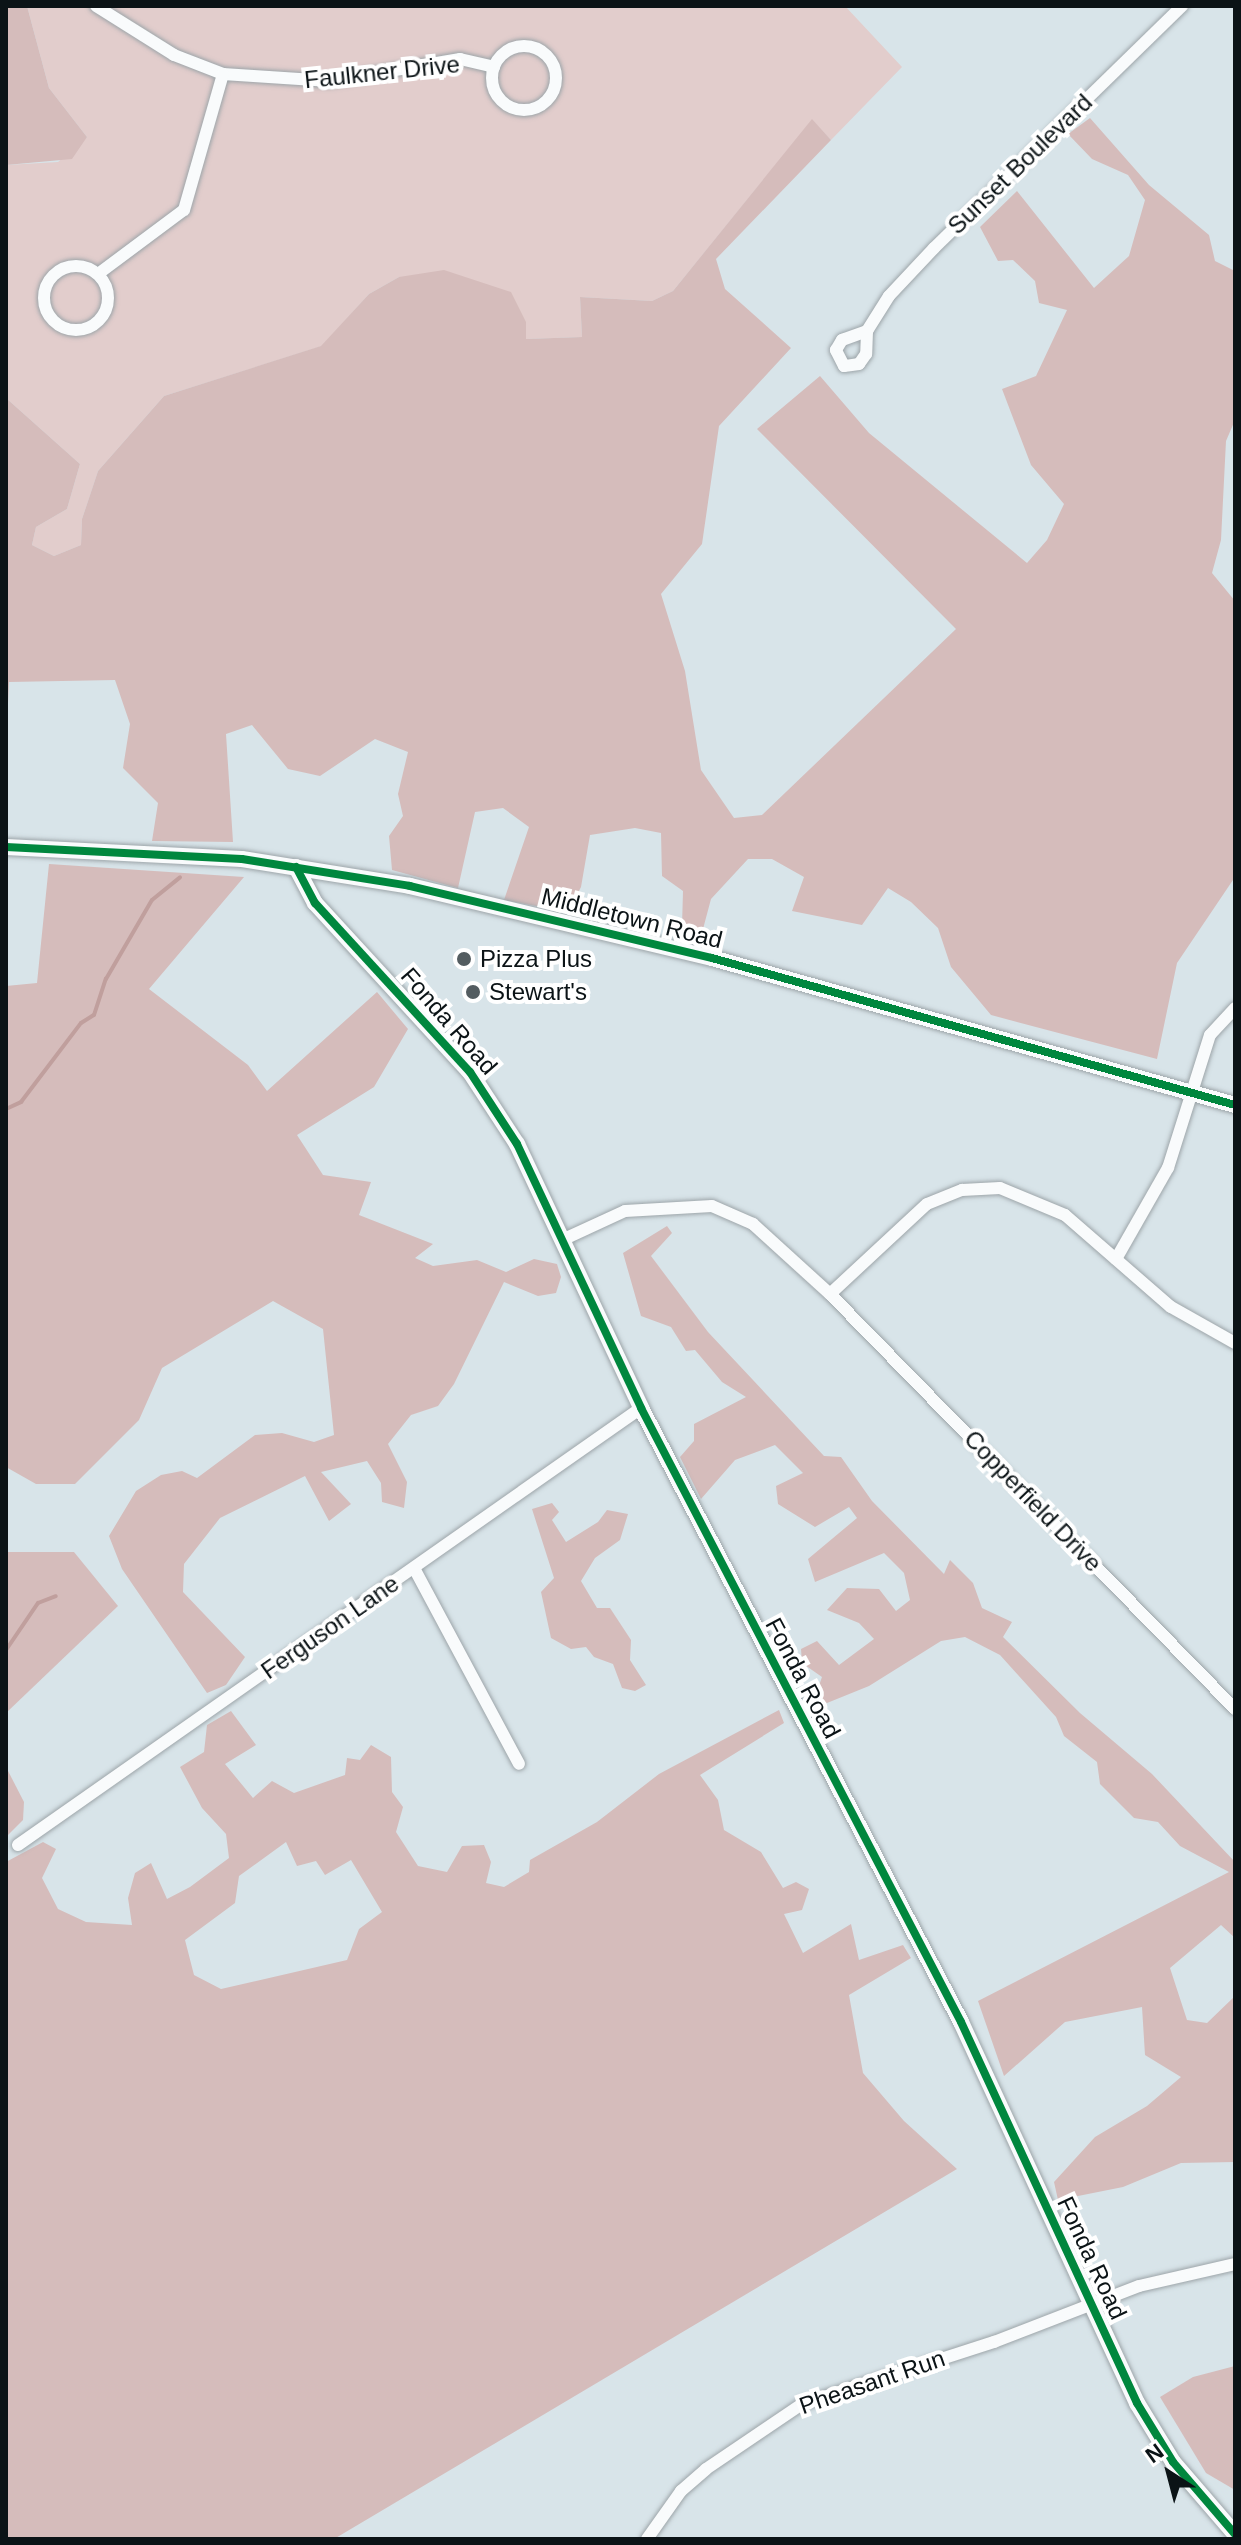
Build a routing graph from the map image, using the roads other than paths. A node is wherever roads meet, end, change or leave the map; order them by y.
1 (96, 6) edge
2 (1182, 6) edge
3 (494, 67) junction
4 (223, 74) junction
5 (98, 274) junction
6 (867, 331) dead end
7 (6, 847) edge
8 (296, 867) junction
9 (1235, 1008) edge
10 (1190, 1092) junction
11 (1235, 1105) edge
12 (562, 1240) junction
13 (1116, 1259) junction
14 (830, 1294) junction
15 (1235, 1343) edge
16 (641, 1408) junction
17 (414, 1568) junction
18 (1235, 1709) edge
19 (519, 1764) dead end
20 (18, 1845) dead end
21 (1235, 2264) edge
22 (1092, 2305) junction
23 (1235, 2534) edge
24 (647, 2539) edge

1 - 4 street, Faulkner Drive
2 - 6 street, Sunset Boulevard
3 - 3 street, Faulkner Drive
3 - 4 street, Faulkner Drive
4 - 5 street
5 - 5 street
7 - 8 street, Middletown Road
8 - 10 street, Middletown Road
8 - 12 street, Fonda Road
9 - 10 street
10 - 11 street, Middletown Road
10 - 13 street
12 - 14 street, Copperfield Drive
12 - 16 street, Fonda Road
13 - 14 street
13 - 15 street
14 - 18 street, Copperfield Drive
16 - 17 street, Ferguson Lane
16 - 22 street, Fonda Road
17 - 19 street
17 - 20 street, Ferguson Lane
21 - 22 street, Pheasant Run
22 - 23 street, Fonda Road
22 - 24 street, Pheasant Run

